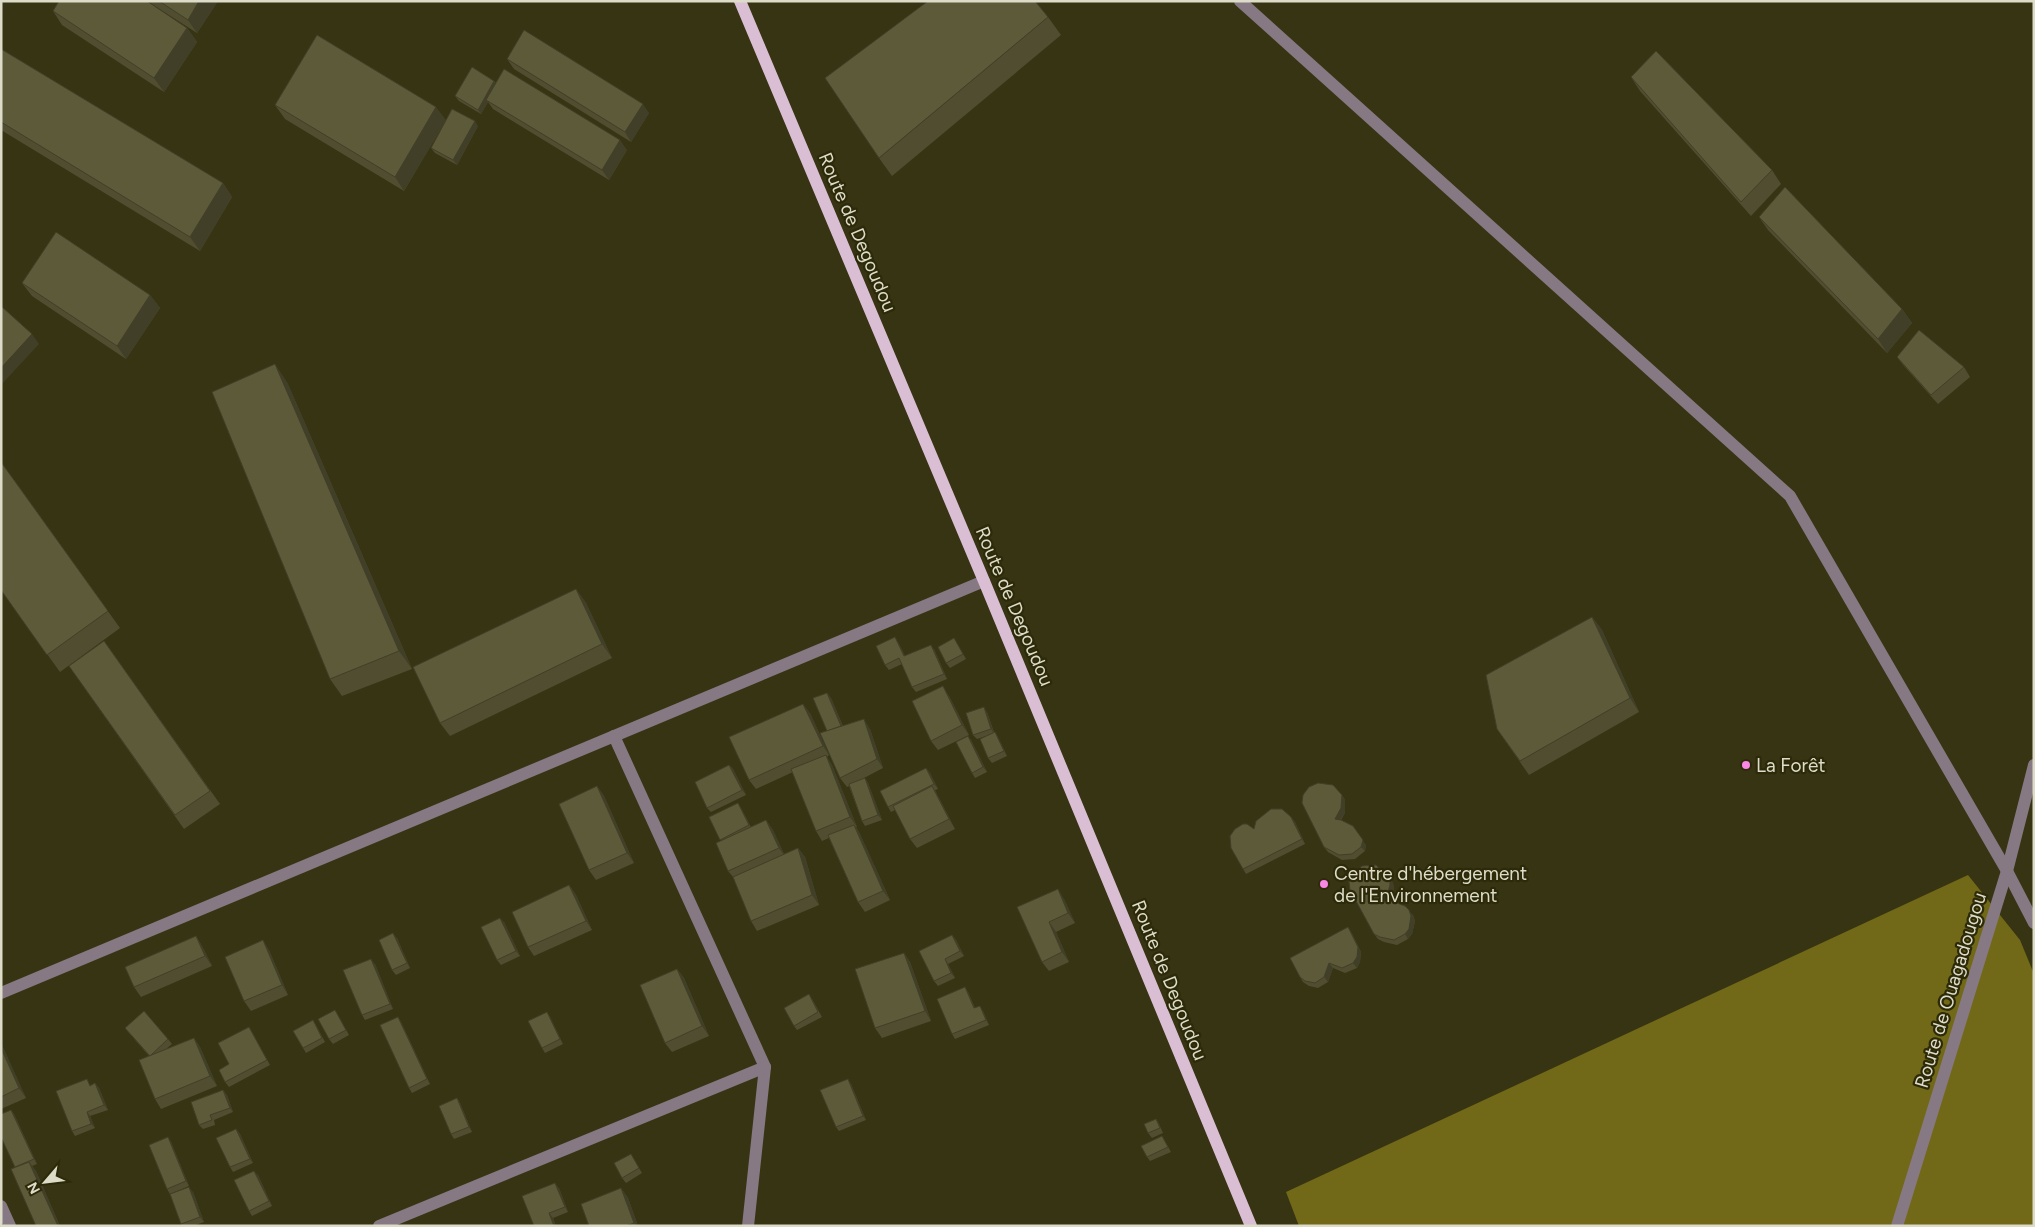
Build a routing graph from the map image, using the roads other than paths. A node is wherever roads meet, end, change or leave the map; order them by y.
1 (740, 1) edge
2 (1240, 1) edge
3 (984, 581) junction
4 (614, 736) junction
5 (2034, 765) edge
6 (2007, 871) junction
7 (2034, 923) edge
8 (1, 993) edge
9 (765, 1067) junction
10 (1, 1206) edge
11 (10, 1226) edge
12 (379, 1226) edge
13 (748, 1226) edge
14 (1251, 1226) edge
15 (1897, 1226) edge

1 - 3 main road, Route de Degoudou
2 - 6 street
3 - 4 street
3 - 14 main road, Route de Degoudou
4 - 8 street
4 - 9 street
5 - 6 street, Route de Ouagadougou
6 - 7 street
6 - 15 street, Route de Ouagadougou
9 - 12 street
9 - 13 street
10 - 11 street

